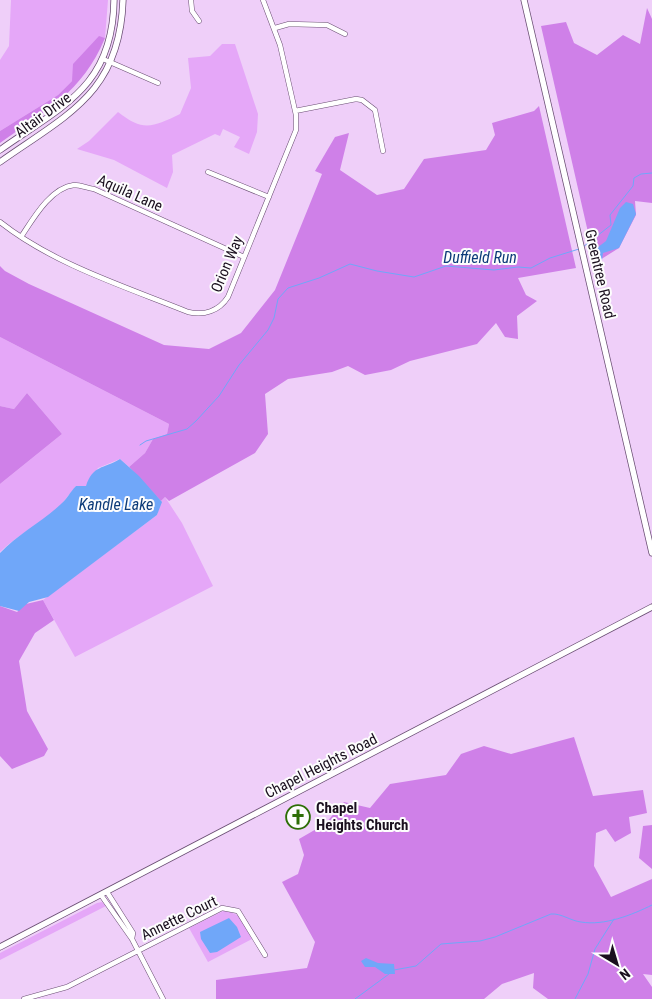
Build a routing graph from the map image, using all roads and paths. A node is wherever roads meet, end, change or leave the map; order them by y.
1 (114, 0) edge
2 (123, 0) edge
3 (192, 0) edge
4 (263, 0) edge
5 (524, 0) edge
6 (199, 21) dead end
7 (275, 28) junction
8 (345, 34) dead end
9 (103, 59) junction
10 (112, 62) junction
11 (158, 83) dead end
12 (295, 111) junction
13 (0, 150) edge
14 (383, 151) dead end
15 (0, 162) edge
16 (208, 172) dead end
17 (269, 197) junction
18 (0, 222) edge
19 (20, 237) junction
20 (244, 257) junction
21 (652, 553) edge
22 (652, 607) edge
23 (107, 892) junction
24 (100, 895) junction
25 (132, 939) junction
26 (0, 947) edge
27 (138, 951) junction
28 (265, 955) dead end
29 (24, 999) edge
30 (164, 999) edge

1 - 9 street, Altair Drive
2 - 10 street, Altair Drive
3 - 6 street
4 - 7 street, Orion Way
5 - 21 street, Greentree Road
7 - 8 street
7 - 12 street, Orion Way
9 - 10 street
9 - 13 street, Altair Drive
10 - 11 street
10 - 15 street, Altair Drive
12 - 14 street
12 - 17 street, Orion Way
16 - 17 street
17 - 20 street, Orion Way
18 - 19 street, Orion Way
19 - 20 street, Aquila Lane
19 - 20 street, Orion Way
22 - 23 street, Chapel Heights Road
23 - 24 street, Chapel Heights Road
23 - 25 street
24 - 25 street
24 - 26 street, Chapel Heights Road
25 - 27 street
27 - 28 street, Annette Court
27 - 29 street
27 - 30 street

